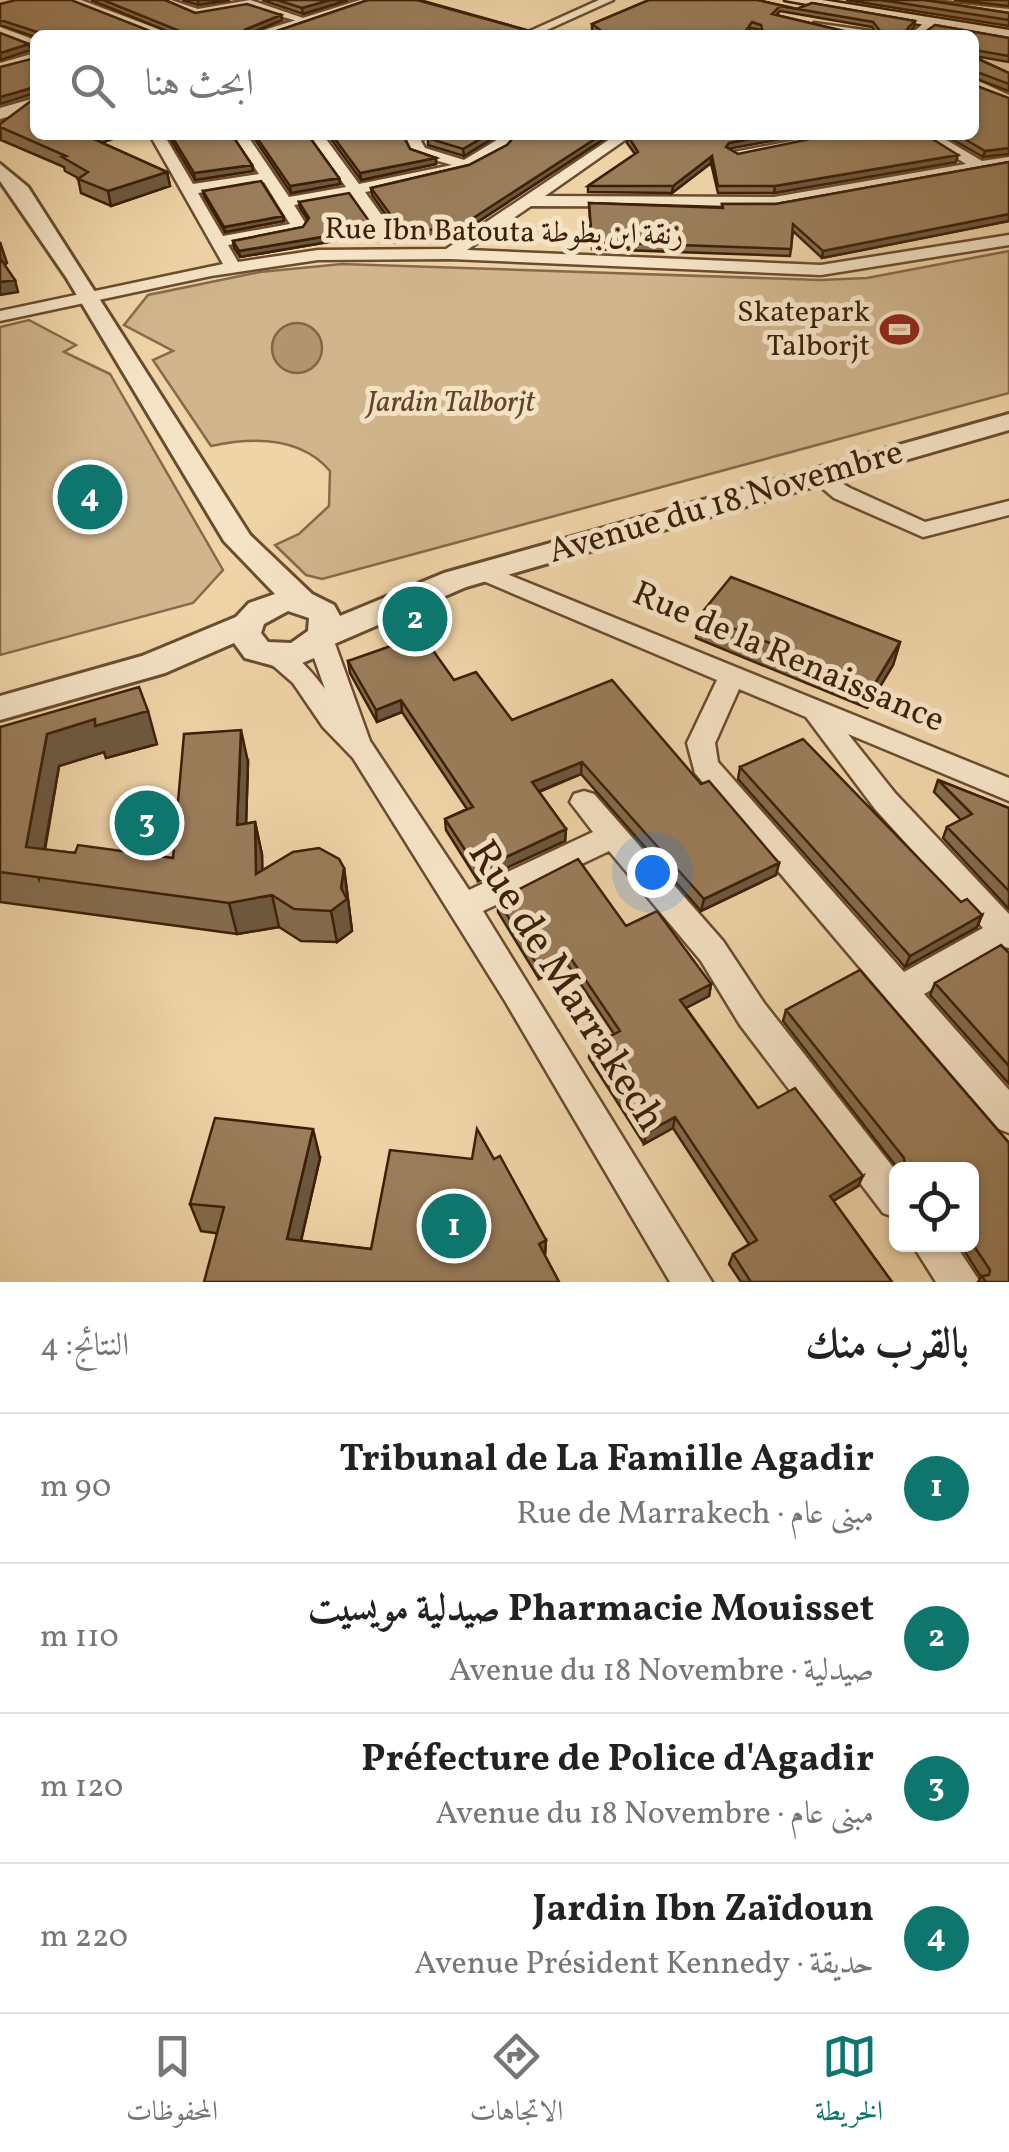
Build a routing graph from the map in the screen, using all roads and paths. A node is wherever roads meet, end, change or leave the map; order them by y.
1 (71, 0) edge
2 (160, 0) edge
3 (375, 0) edge
4 (608, 0) edge
5 (792, 0) edge
6 (814, 0) edge
7 (925, 0) edge
8 (353, 2) edge
9 (956, 2) edge
10 (984, 5) edge
11 (1009, 12) edge
12 (302, 20) junction
13 (793, 21) edge
14 (930, 22) junction
15 (144, 26) junction
16 (0, 30) edge
17 (130, 30) edge
18 (155, 30) edge
19 (271, 30) edge
20 (539, 30) edge
21 (843, 30) edge
22 (921, 30) edge
23 (1009, 32) edge
24 (30, 42) edge
25 (30, 58) edge
26 (0, 67) edge
27 (979, 85) edge
28 (1009, 100) edge
29 (30, 105) edge
30 (0, 114) edge
31 (160, 140) edge
32 (243, 140) edge
33 (320, 140) edge
34 (414, 140) edge
35 (507, 140) edge
36 (617, 140) edge
37 (794, 140) edge
38 (936, 140) edge
39 (736, 153) edge
40 (1009, 161) edge
41 (466, 165) junction
42 (980, 166) junction
43 (0, 170) edge
44 (267, 177) junction
45 (186, 190) junction
46 (359, 190) junction
47 (523, 201) junction
48 (285, 202) junction
49 (390, 238) dead end
50 (1009, 240) edge
51 (218, 242) junction
52 (450, 254) junction
53 (233, 267) junction
54 (90, 297) junction
55 (0, 316) edge
56 (1009, 422) edge
57 (818, 476) junction
58 (1009, 508) edge
59 (239, 541) junction
60 (482, 572) junction
61 (444, 584) junction
62 (305, 602) junction
63 (258, 636) junction
64 (323, 638) junction
65 (732, 676) junction
66 (0, 708) edge
67 (816, 712) junction
68 (357, 742) junction
69 (1009, 790) edge
70 (584, 802) dead end
71 (615, 835) junction
72 (464, 906) junction
73 (1007, 933) edge
74 (899, 992) junction
75 (1009, 1116) edge
76 (889, 1191) edge
77 (937, 1252) edge
78 (692, 1282) edge
79 (960, 1282) edge

1 - 15 street
2 - 12 street
3 - 8 street
4 - 20 street
5 - 14 main road
6 - 23 main road
7 - 9 street
8 - 12 street
9 - 10 street
10 - 11 street
12 - 19 street
13 - 21 street
14 - 22 street
14 - 23 main road
15 - 17 street
15 - 18 street
16 - 24 street
25 - 26 street
27 - 28 street
29 - 30 street
31 - 45 street
32 - 44 street
33 - 46 street
34 - 41 street
35 - 41 street
36 - 47 street
37 - 39 street
38 - 42 street
40 - 42 street
41 - 46 street
42 - 47 street
43 - 54 street
44 - 45 street
44 - 48 street
45 - 51 street
46 - 48 street
46 - 49 street
47 - 52 street
48 - 51 street
50 - 52 street, Rue Ibn Batouta زنقة ابن بطوطة
51 - 53 street
52 - 53 street, Rue Ibn Batouta زنقة ابن بطوطة
53 - 54 street, Rue Ibn Batouta زنقة ابن بطوطة
54 - 55 street, Rue Ibn Batouta زنقة ابن بطوطة
54 - 59 street
56 - 57 street, Avenue du 18 Novembre
57 - 58 street
57 - 60 street, Avenue du 18 Novembre
59 - 62 street
59 - 63 street
60 - 61 street, Avenue du 18 Novembre
60 - 65 street, Rue de la Renaissance
61 - 62 street, Avenue du 18 Novembre
61 - 64 street, Avenue du 18 Novembre
62 - 63 street
62 - 64 street
63 - 64 street
63 - 66 street
63 - 68 street, Rue de Marrakech
64 - 68 street, Rue de Marrakech
65 - 67 street, Rue de la Renaissance
65 - 74 street
67 - 69 street, Rue de la Renaissance
67 - 73 street
68 - 72 street, Rue de Marrakech
70 - 71 street
71 - 72 street
71 - 76 street
72 - 78 street, Rue de Marrakech
73 - 74 street
74 - 75 street
77 - 79 street

